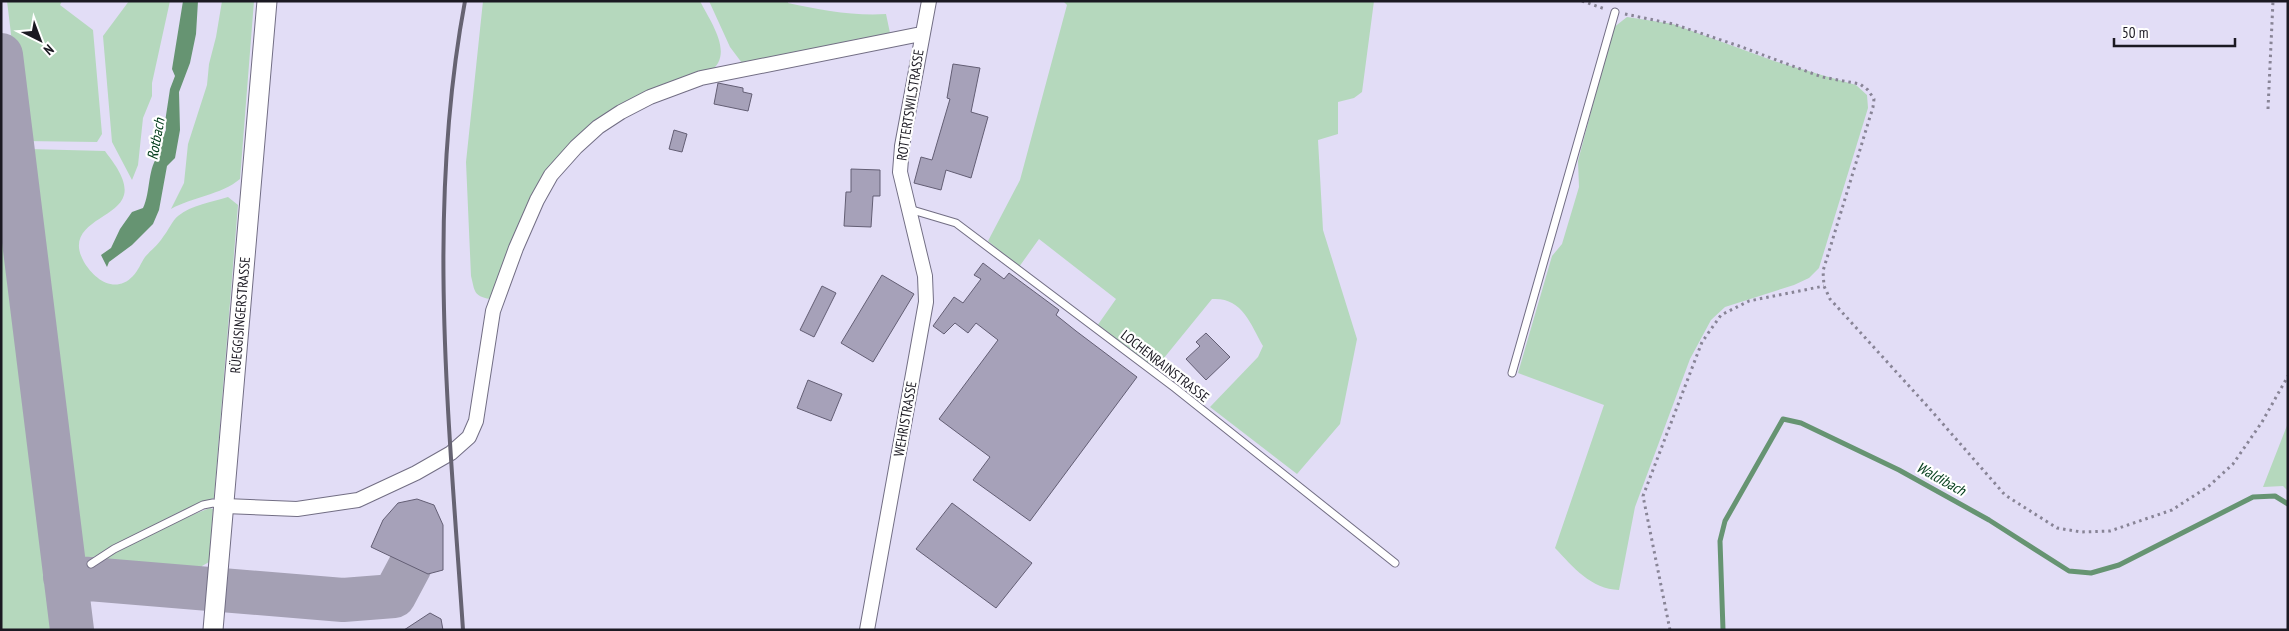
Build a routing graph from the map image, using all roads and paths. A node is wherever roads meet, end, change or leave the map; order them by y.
1 (267, 1) edge
2 (929, 1) edge
3 (1582, 1) edge
4 (2273, 1) edge
5 (1615, 12) junction
6 (921, 34) junction
7 (2268, 109) dead end
8 (909, 209) junction
9 (1824, 286) junction
10 (1512, 373) dead end
11 (2288, 376) edge
12 (225, 506) junction
13 (1395, 563) dead end
14 (91, 564) dead end
15 (213, 630) edge
16 (867, 630) edge
17 (1670, 630) edge

1 - 12 main road, RÜEGGISINGERSTRASSE
2 - 6 street, ROTTERTSWILSTRASSE
3 - 5 path
4 - 7 path
5 - 9 path
5 - 10 lane
6 - 8 street, ROTTERTSWILSTRASSE
6 - 12 street
8 - 13 lane, LOCHENRAINSTRASSE
8 - 16 street, WEHRISTRASSE
9 - 11 path
9 - 17 path
12 - 14 lane
12 - 15 main road, RÜEGGISINGERSTRASSE

